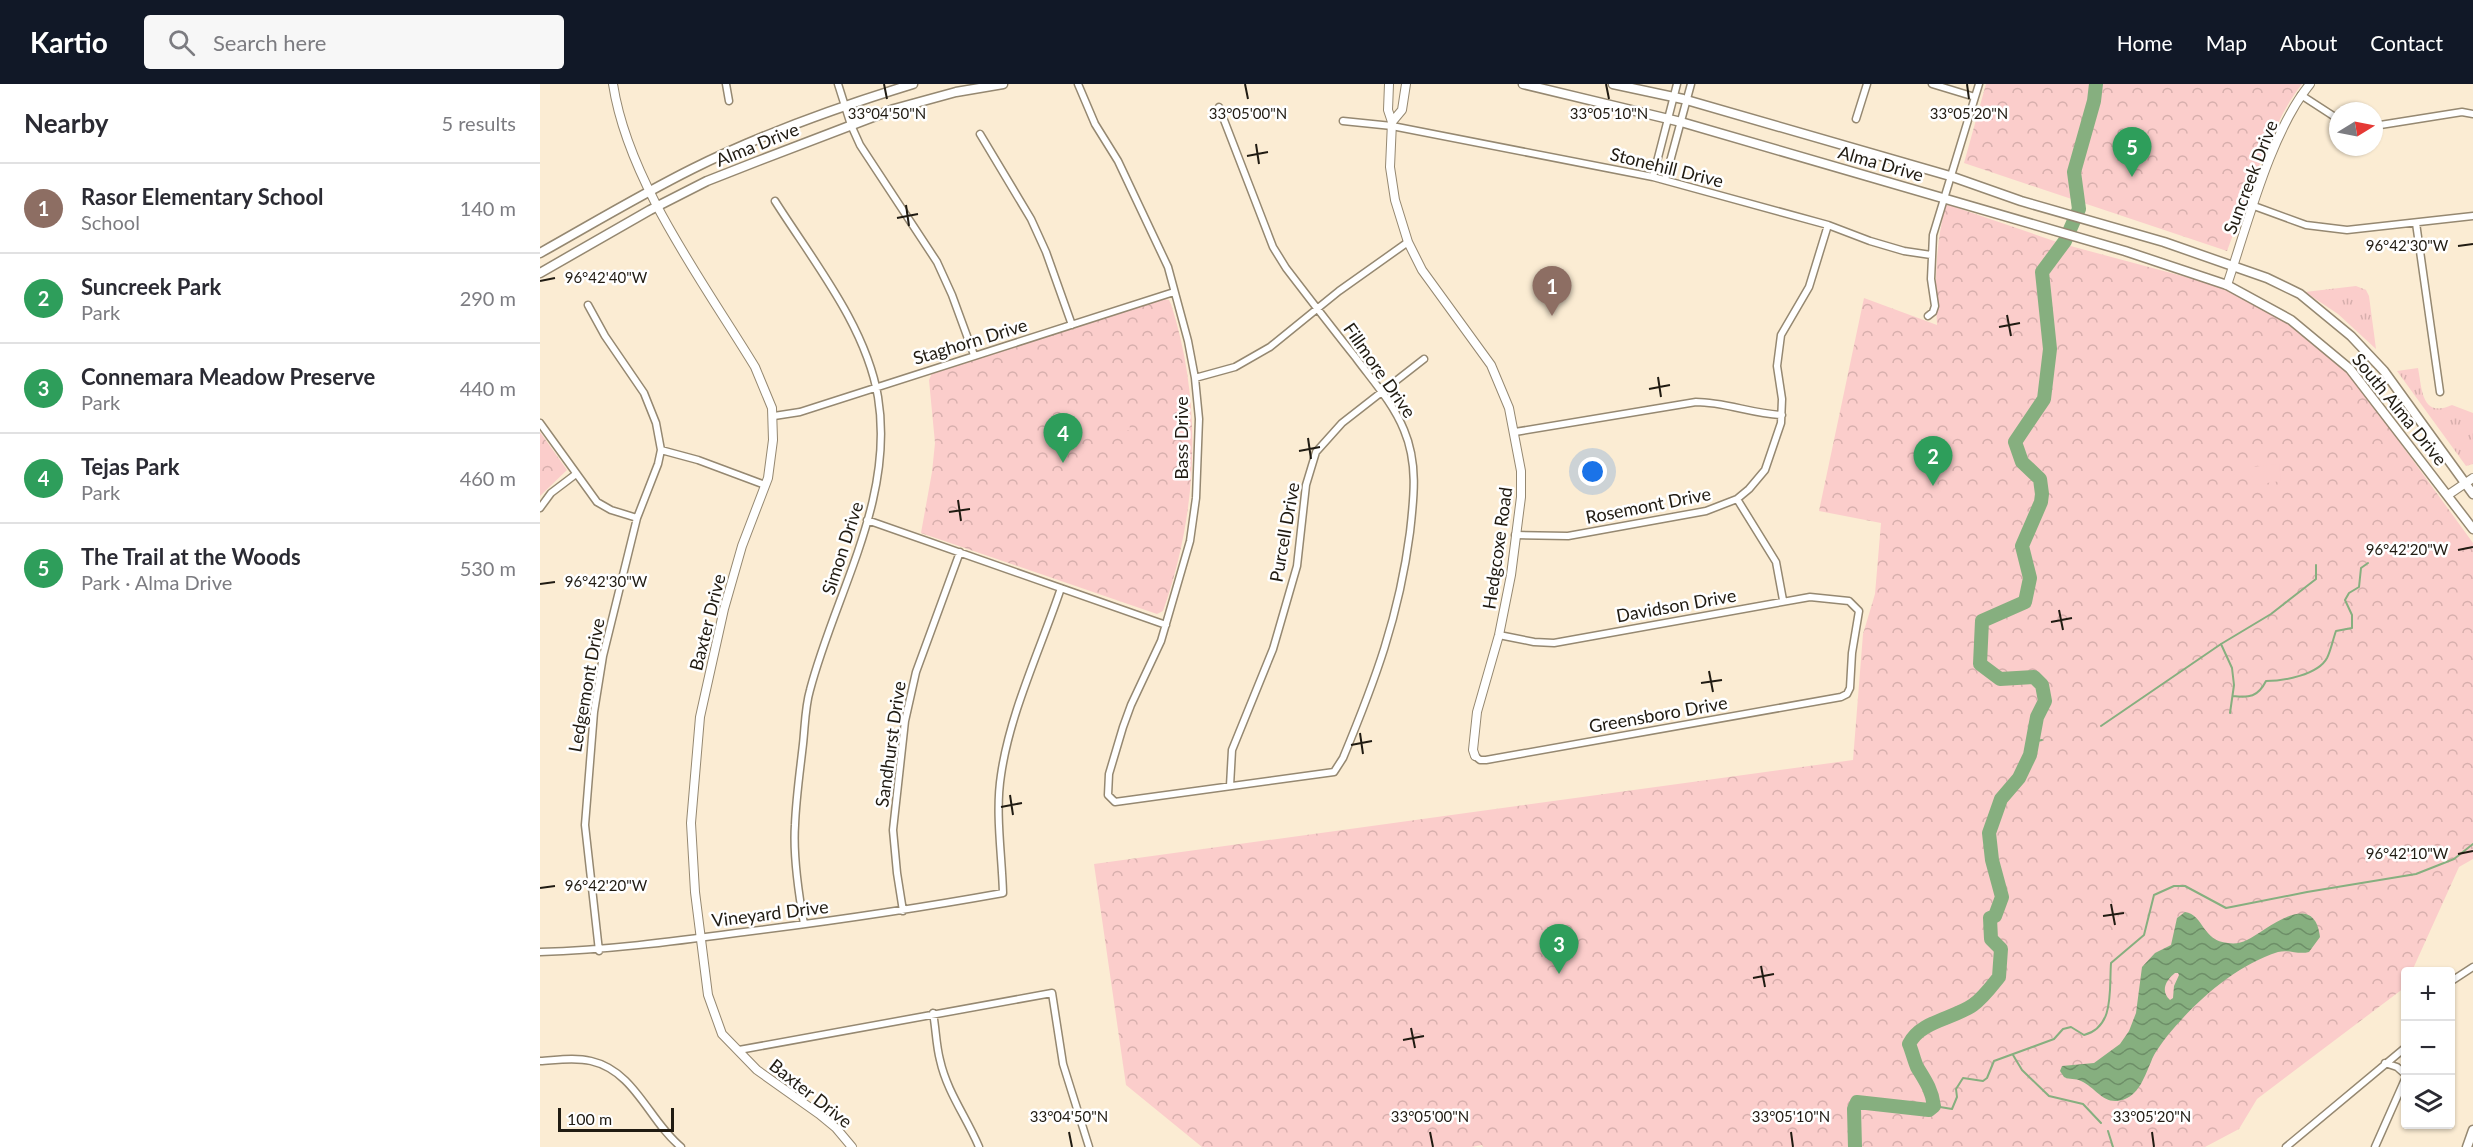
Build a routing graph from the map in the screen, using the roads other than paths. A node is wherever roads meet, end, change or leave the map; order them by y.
1 (613, 84) edge
2 (726, 84) edge
3 (838, 84) edge
4 (913, 84) edge
5 (1003, 84) edge
6 (1078, 84) edge
7 (1389, 84) edge
8 (1406, 84) edge
9 (1523, 84) edge
10 (1613, 84) edge
11 (1677, 84) edge
12 (1691, 84) edge
13 (1867, 84) edge
14 (1932, 84) edge
15 (1979, 84) edge
16 (2310, 84) edge
17 (1555, 87) edge
18 (2301, 95) junction
19 (1975, 97) junction
20 (1674, 98) junction
21 (1687, 100) junction
22 (729, 101) dead end
23 (845, 105) junction
24 (1219, 107) dead end
25 (2329, 113) edge
26 (2473, 114) edge
27 (1669, 119) junction
28 (1856, 119) dead end
29 (1343, 121) dead end
30 (1681, 122) junction
31 (1392, 124) junction
32 (851, 125) junction
33 (2383, 125) edge
34 (980, 134) dead end
35 (1950, 176) junction
36 (1653, 177) junction
37 (1665, 180) junction
38 (649, 192) junction
39 (1944, 198) junction
40 (775, 201) dead end
41 (657, 206) junction
42 (2254, 206) junction
43 (2473, 216) edge
44 (2416, 224) junction
45 (1828, 225) junction
46 (1408, 242) junction
47 (541, 253) edge
48 (1931, 255) junction
49 (2234, 265) junction
50 (552, 266) junction
51 (540, 273) edge
52 (2227, 285) junction
53 (1174, 292) junction
54 (588, 305) dead end
55 (1317, 308) junction
56 (1928, 316) dead end
57 (1072, 325) junction
58 (974, 355) junction
59 (1424, 359) dead end
60 (1196, 378) junction
61 (875, 386) junction
62 (1382, 392) junction
63 (2440, 392) dead end
64 (1782, 415) junction
65 (774, 416) junction
66 (540, 423) edge
67 (1515, 432) junction
68 (661, 450) junction
69 (576, 474) junction
70 (2469, 480) edge
71 (765, 485) junction
72 (2473, 494) edge
73 (2448, 495) junction
74 (1737, 499) junction
75 (540, 508) edge
76 (637, 518) junction
77 (867, 520) junction
78 (2473, 528) edge
79 (1515, 535) junction
80 (960, 552) junction
81 (1062, 588) junction
82 (1783, 600) junction
83 (1166, 625) junction
84 (1499, 634) junction
85 (1847, 694) joint
86 (1475, 756) joint
87 (1230, 786) junction
88 (903, 911) junction
89 (804, 924) junction
90 (701, 938) junction
91 (599, 951) junction
92 (540, 952) edge
93 (2473, 967) edge
94 (2455, 977) edge
95 (933, 1013) junction
96 (739, 1050) junction
97 (2401, 1051) edge
98 (540, 1062) edge
99 (2385, 1063) junction
100 (2405, 1075) edge
101 (2401, 1087) edge
102 (2473, 1130) edge
103 (681, 1147) edge
104 (852, 1147) edge
105 (979, 1147) edge
106 (1089, 1147) edge
107 (2286, 1147) edge
108 (2375, 1147) edge
109 (2467, 1147) edge

1 - 38 street, Baxter Drive
2 - 22 street
3 - 23 street
4 - 23 main road, Alma Drive
5 - 32 main road, Alma Drive
6 - 53 street, Bass Drive
7 - 31 street, Hedgcoxe Road
8 - 31 street, Hedgcoxe Road
9 - 17 main road, Alma Drive
10 - 20 main road, Alma Drive
11 - 20 street
12 - 21 street
13 - 28 street
14 - 19 street
15 - 19 street
16 - 18 street, Suncreek Drive
17 - 27 main road, Alma Drive
18 - 25 street
18 - 42 street, Suncreek Drive
19 - 35 street
20 - 21 main road, Alma Drive
20 - 27 street
21 - 30 street
21 - 35 main road, Alma Drive
23 - 32 street
23 - 38 main road, Alma Drive
24 - 55 street, Fillmore Drive
26 - 33 street
27 - 30 main road, Alma Drive
27 - 36 street
29 - 31 street, Stonehill Drive
30 - 37 street
30 - 39 main road, Alma Drive
31 - 36 street, Stonehill Drive
31 - 46 street, Hedgcoxe Road
32 - 41 main road, Alma Drive
32 - 58 street
34 - 57 street
35 - 39 street
35 - 49 main road, Alma Drive
36 - 37 street, Stonehill Drive
37 - 45 street, Stonehill Drive
38 - 41 street, Baxter Drive
38 - 47 main road, Alma Drive
39 - 48 street
39 - 52 main road, Alma Drive
40 - 61 street, Simon Drive
41 - 50 main road, Alma Drive
41 - 65 street, Baxter Drive
42 - 44 street
42 - 49 street, Suncreek Drive
43 - 44 street
44 - 63 street
45 - 48 street, Stonehill Drive
45 - 64 street, Rosemont Drive
46 - 55 street
46 - 67 street, Hedgcoxe Road
47 - 50 main road
48 - 56 street
49 - 52 street, Suncreek Drive
49 - 70 main road, South Alma Drive
50 - 51 main road, Alma Drive
52 - 73 main road, South Alma Drive
53 - 57 street, Staghorn Drive
53 - 60 street, Bass Drive
54 - 68 street, Ledgemont Drive
55 - 60 street
55 - 62 street, Fillmore Drive
57 - 58 street, Staghorn Drive
58 - 61 street, Staghorn Drive
59 - 62 street, Purcell Drive
60 - 83 street, Bass Drive
61 - 65 street, Staghorn Drive
61 - 77 street, Simon Drive
62 - 87 street, Purcell Drive
62 - 87 street, Fillmore Drive
64 - 67 street
64 - 74 street, Rosemont Drive
65 - 71 street, Baxter Drive
66 - 69 street
67 - 79 street, Hedgcoxe Road
68 - 71 street
68 - 76 street, Ledgemont Drive
69 - 75 street
69 - 76 street
70 - 72 main road, South Alma Drive
70 - 73 street
71 - 90 street, Baxter Drive
73 - 78 main road, South Alma Drive
74 - 79 street, Rosemont Drive
74 - 82 street
76 - 91 street, Ledgemont Drive
77 - 80 street
77 - 89 street, Simon Drive
79 - 84 street, Hedgcoxe Road
80 - 81 street
80 - 88 street, Sandhurst Drive
81 - 83 street
81 - 88 street, Vineyard Drive
82 - 84 street, Davidson Drive
82 - 85 street, Davidson Drive
83 - 87 street, Bass Drive
84 - 86 street, Hedgcoxe Road
85 - 86 street, Greensboro Drive
88 - 89 street, Vineyard Drive
89 - 90 street, Vineyard Drive
90 - 91 street, Vineyard Drive
90 - 96 street, Baxter Drive
91 - 92 street, Vineyard Drive
93 - 94 street
95 - 96 street
95 - 105 street
95 - 106 street
96 - 104 street, Baxter Drive
97 - 99 street
98 - 103 street
99 - 100 street
99 - 107 street
101 - 108 street
102 - 109 main road

